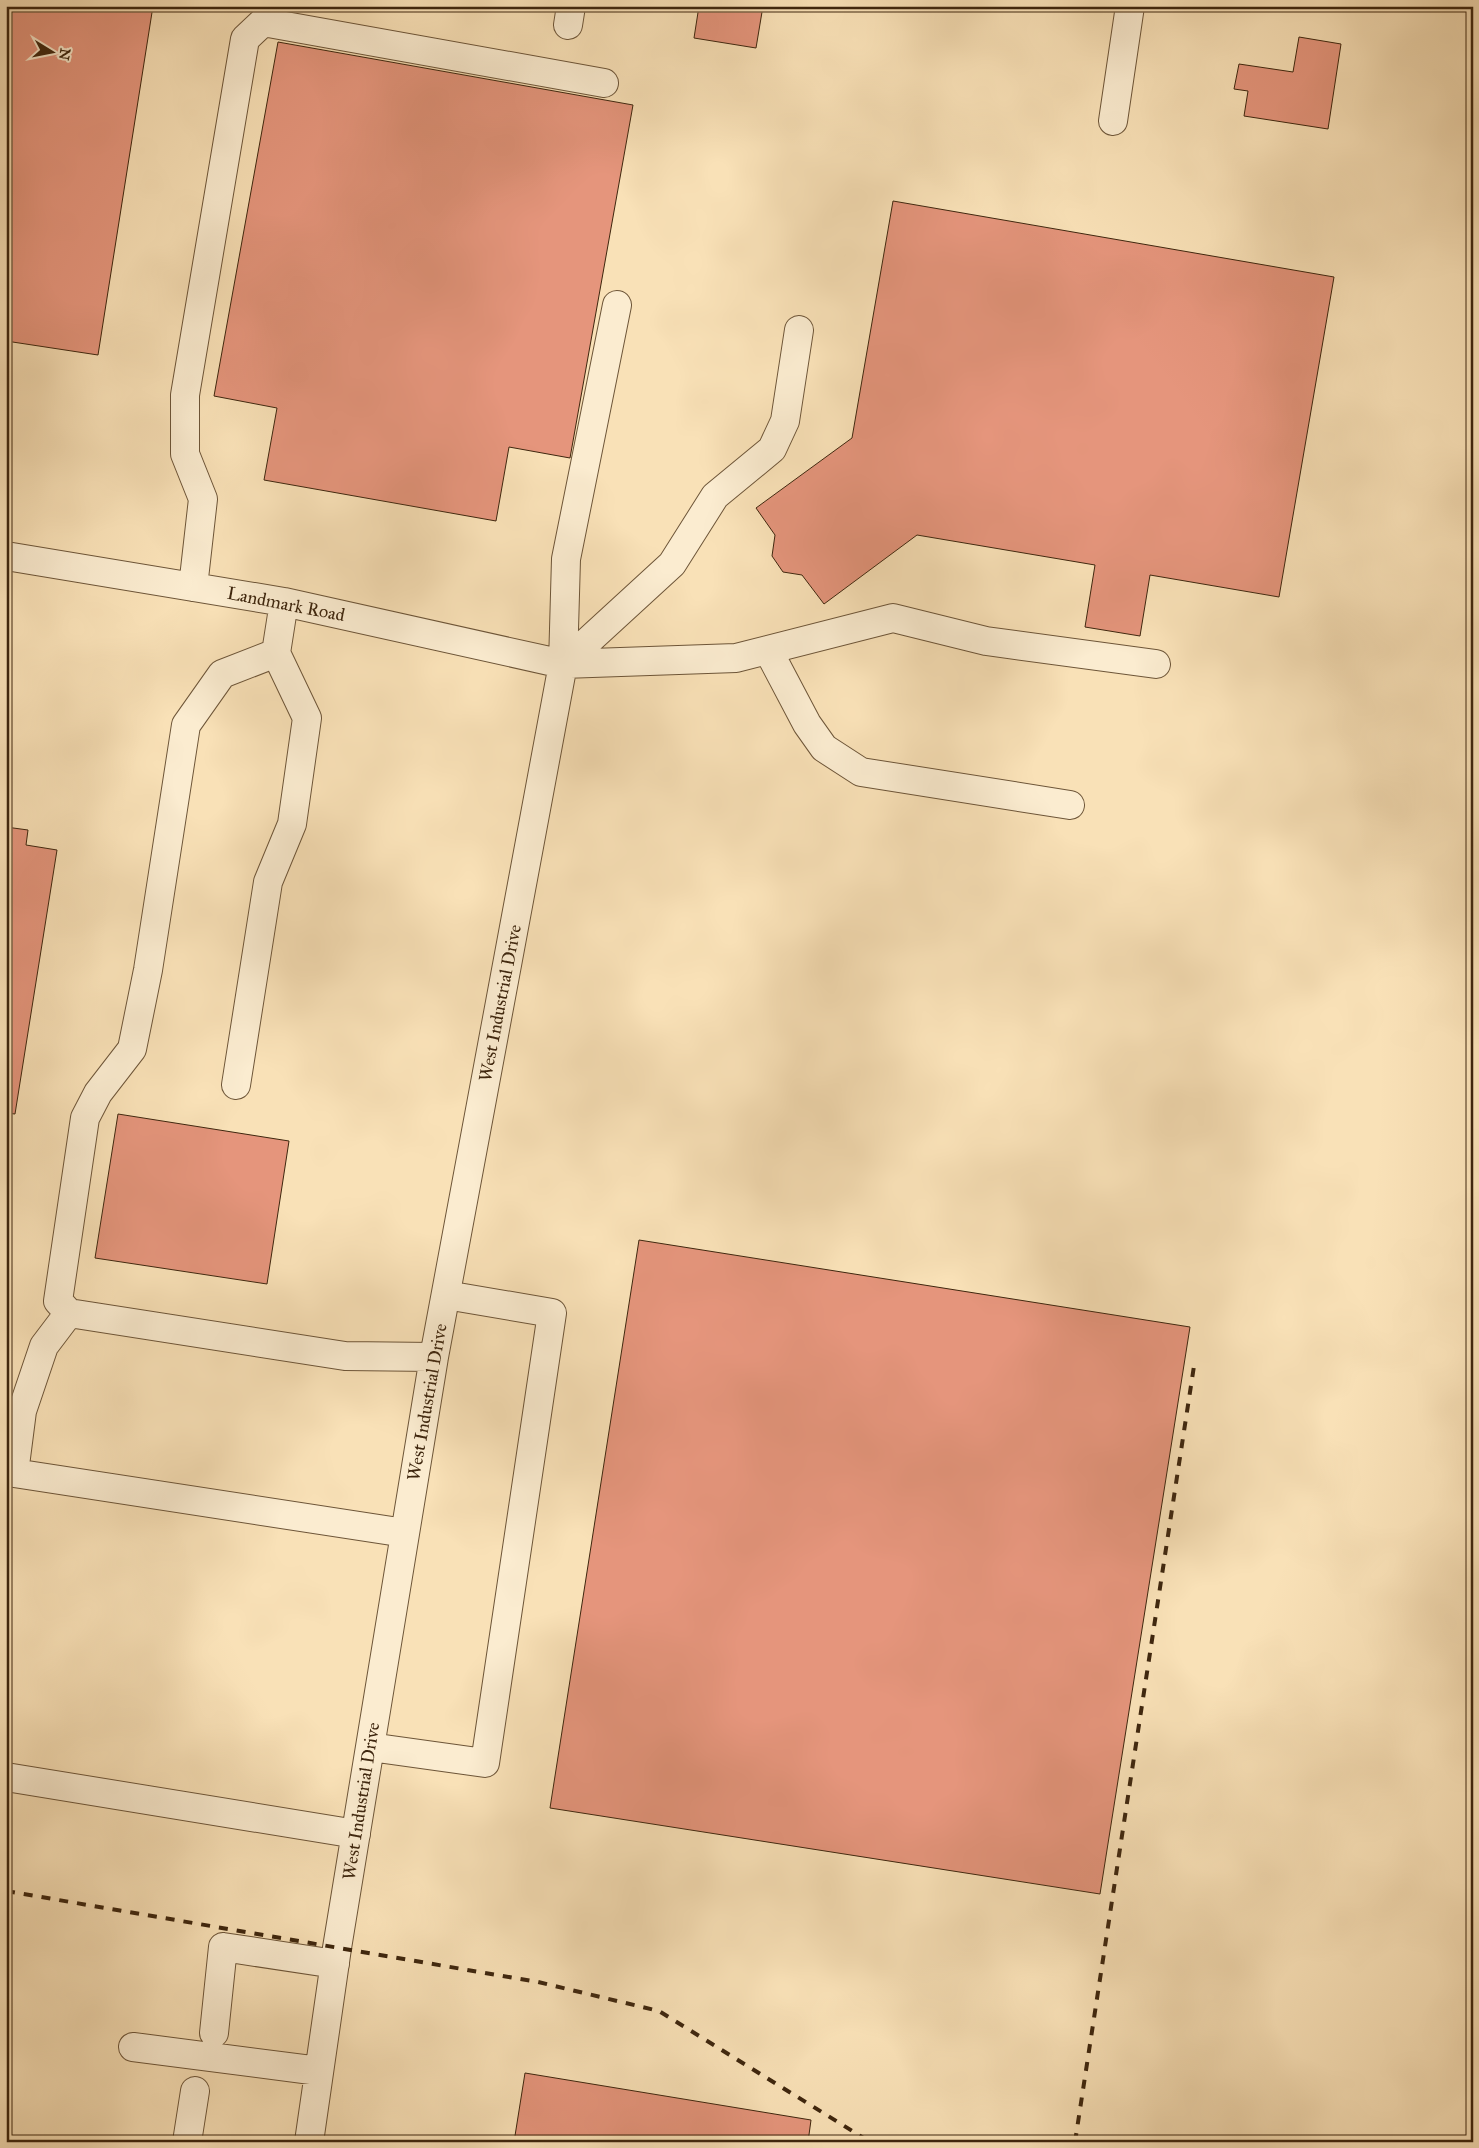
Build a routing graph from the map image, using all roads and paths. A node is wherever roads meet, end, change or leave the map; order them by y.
1 (1130, 6) edge
2 (604, 83) dead end
3 (1113, 121) dead end
4 (616, 305) dead end
5 (798, 330) dead end
6 (6, 556) edge
7 (193, 587) junction
8 (284, 602) junction
9 (768, 650) junction
10 (276, 654) junction
11 (563, 664) junction
12 (1156, 664) dead end
13 (1070, 805) dead end
14 (236, 1085) dead end
15 (446, 1295) junction
16 (69, 1313) junction
17 (434, 1356) junction
18 (13, 1425) edge
19 (405, 1533) junction
20 (370, 1747) junction
21 (6, 1777) edge
22 (356, 1834) junction
23 (335, 1964) junction
24 (214, 2033) dead end
25 (133, 2047) dead end
26 (319, 2071) junction
27 (195, 2091) dead end
28 (187, 2142) edge
29 (309, 2142) edge

1 - 3 street
2 - 7 street
4 - 11 street, West Industrial Drive
5 - 11 street
6 - 7 street, Landmark Road
7 - 8 street, Landmark Road
8 - 10 street
8 - 11 street, Landmark Road
9 - 11 street, Landmark Road
9 - 12 street, Landmark Road
9 - 13 street
10 - 14 street
10 - 16 street
11 - 15 street, West Industrial Drive
15 - 17 street, West Industrial Drive
15 - 20 street
16 - 17 street
16 - 18 street
17 - 19 street, West Industrial Drive
18 - 19 street
19 - 20 street, West Industrial Drive
20 - 22 street, West Industrial Drive
21 - 22 street
22 - 23 street, West Industrial Drive
23 - 24 street
23 - 26 street, West Industrial Drive
25 - 26 street
26 - 29 street, West Industrial Drive
27 - 28 street

